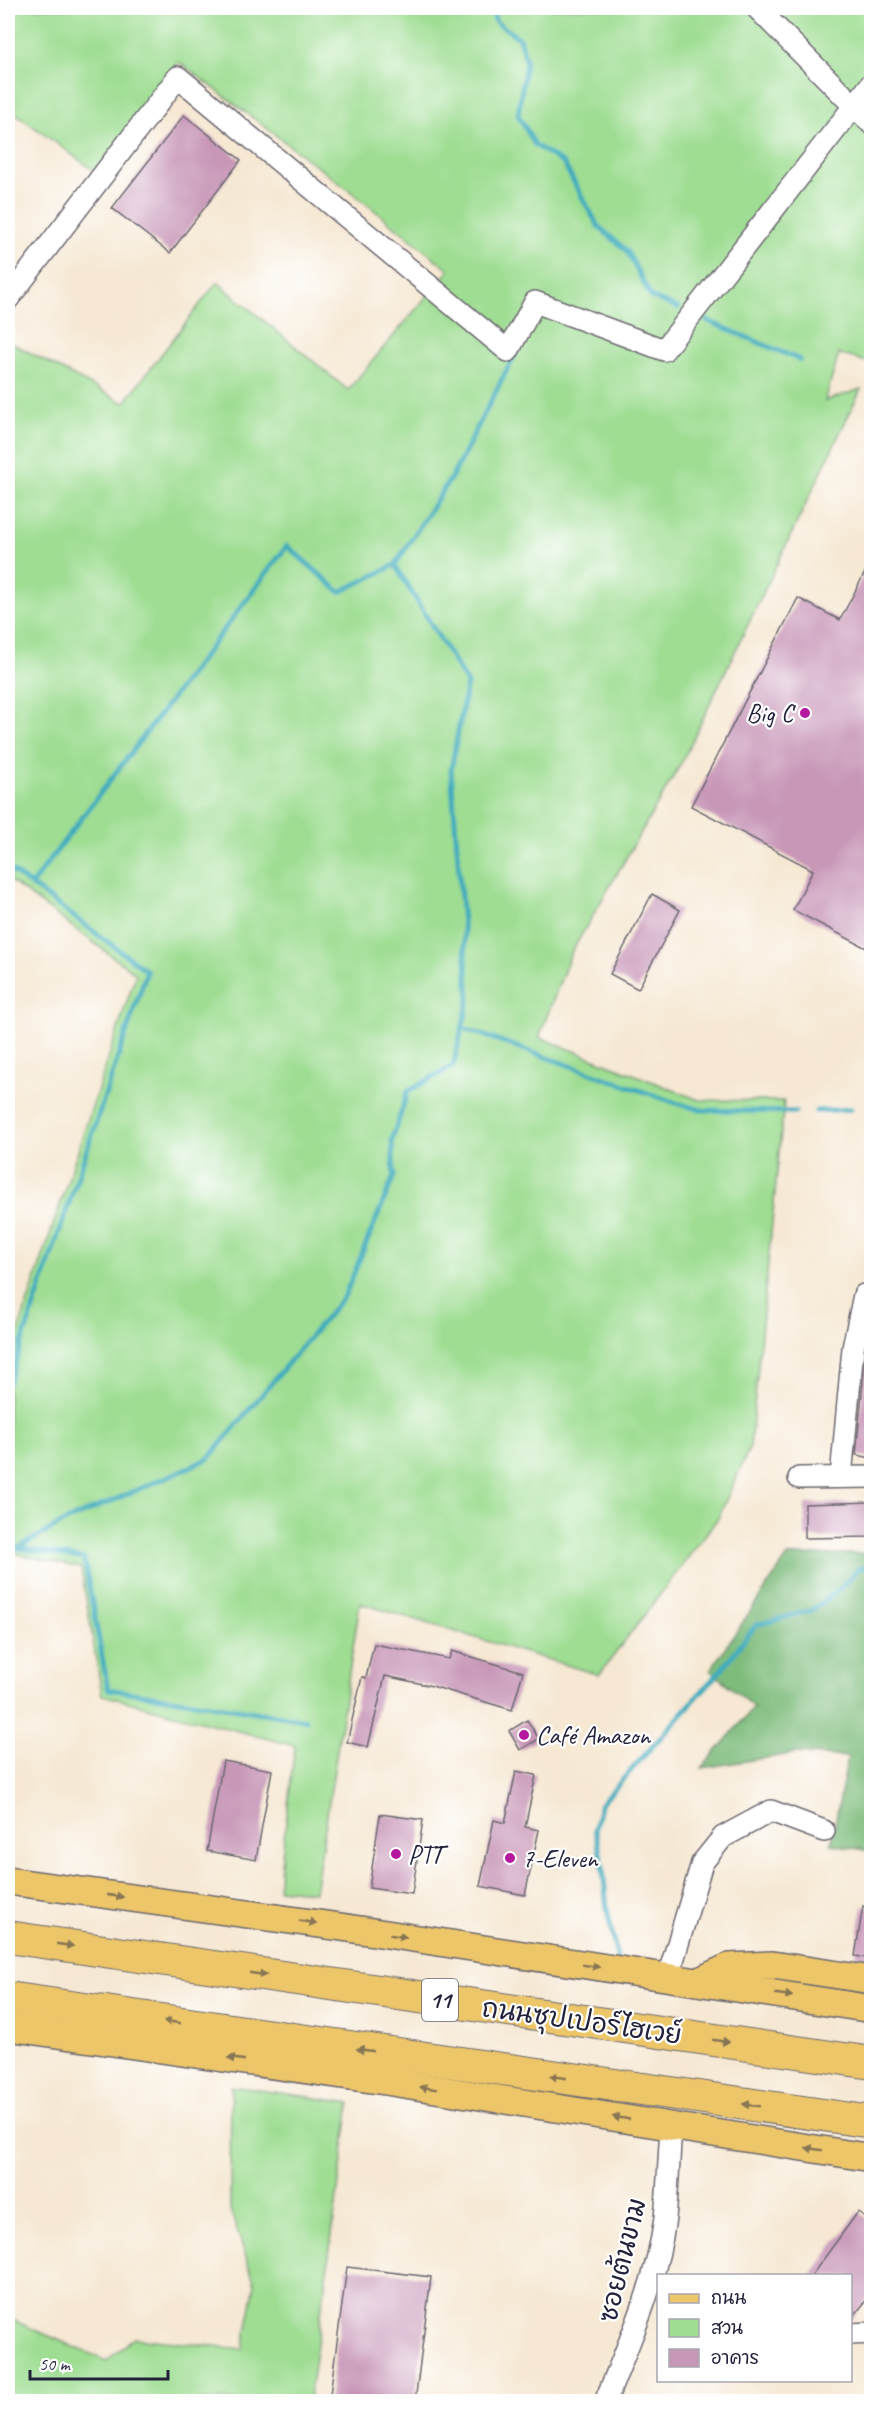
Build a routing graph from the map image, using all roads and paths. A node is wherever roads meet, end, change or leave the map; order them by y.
1 (757, 8) edge
2 (872, 83) edge
3 (854, 108) junction
4 (872, 124) edge
5 (8, 299) edge
6 (864, 1295) dead end
7 (841, 1477) junction
8 (872, 1477) edge
9 (799, 1478) dead end
10 (824, 1831) dead end
11 (8, 1881) edge
12 (8, 1937) edge
13 (668, 1977) junction
14 (872, 1980) edge
15 (698, 1982) junction
16 (8, 1998) edge
17 (872, 2009) edge
18 (8, 2027) edge
19 (872, 2063) edge
20 (872, 2122) edge
21 (671, 2126) junction
22 (872, 2158) edge
23 (872, 2332) edge
24 (852, 2334) edge
25 (605, 2402) edge

1 - 3 street
2 - 3 street
3 - 4 street
3 - 5 street
6 - 7 street
7 - 8 street
7 - 9 street
10 - 13 street
11 -> 13 main road
12 -> 19 highway, ถนนซุปเปอร์ไฮเวย์ / 11
13 - 15 main road
14 - 15 main road
15 -> 17 main road
20 -> 16 highway, 11
21 -> 18 main road
22 -> 21 main road
21 - 25 street, ซอยต้นขาม
23 - 24 street

